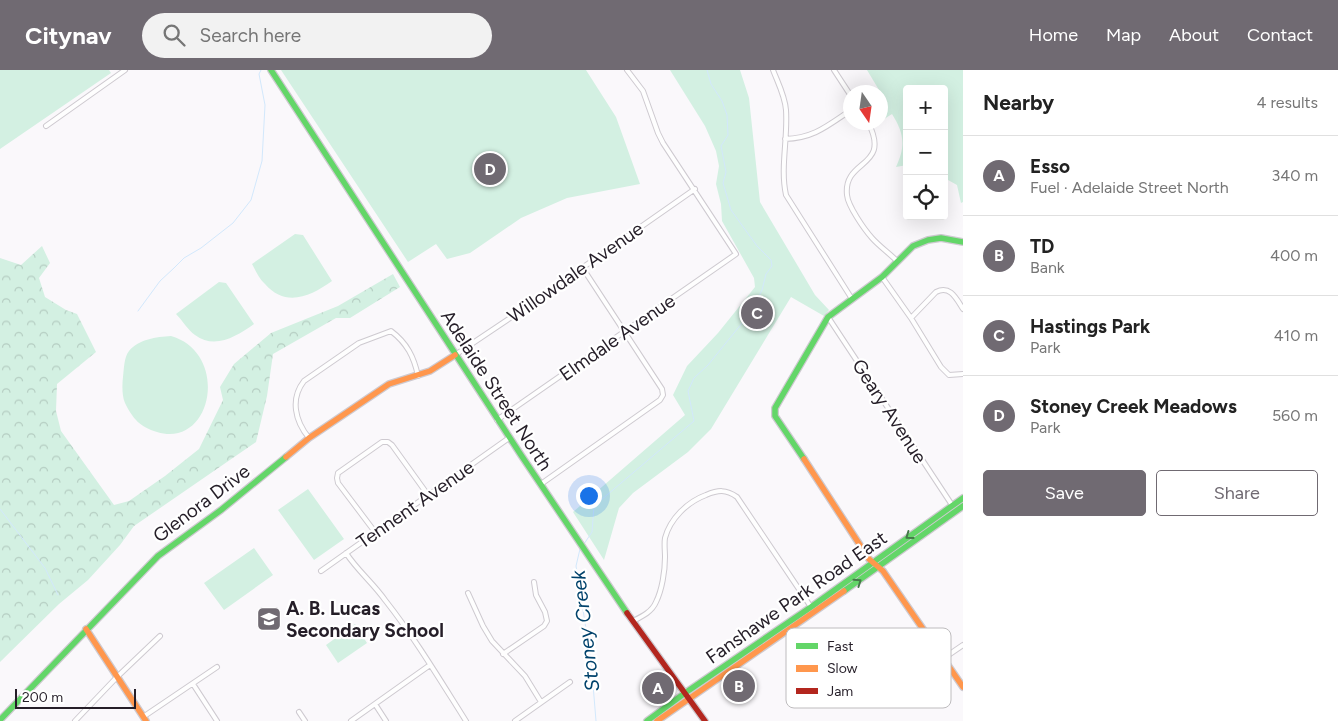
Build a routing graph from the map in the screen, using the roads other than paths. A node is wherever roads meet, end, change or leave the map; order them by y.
1 (125, 70) edge
2 (271, 70) edge
3 (627, 70) edge
4 (773, 70) edge
5 (834, 70) edge
6 (843, 85) edge
7 (843, 115) edge
8 (46, 126) dead end
9 (871, 130) edge
10 (785, 140) junction
11 (695, 189) junction
12 (963, 242) edge
13 (897, 261) junction
14 (582, 267) junction
15 (882, 277) junction
16 (852, 299) junction
17 (963, 308) edge
18 (828, 317) junction
19 (911, 318) junction
20 (625, 332) junction
21 (455, 355) junction
22 (963, 374) edge
23 (418, 376) junction
24 (498, 420) junction
25 (309, 438) junction
26 (509, 438) junction
27 (541, 484) junction
28 (428, 495) junction
29 (963, 498) edge
30 (952, 505) junction
31 (963, 506) edge
32 (375, 532) junction
33 (346, 553) junction
34 (873, 562) junction
35 (879, 567) junction
36 (321, 571) dead end
37 (534, 582) dead end
38 (468, 594) dead end
39 (810, 607) junction
40 (633, 621) junction
41 (86, 628) junction
42 (791, 628) edge
43 (923, 628) edge
44 (786, 632) edge
45 (160, 636) dead end
46 (963, 645) edge
47 (951, 653) edge
48 (503, 654) junction
49 (430, 665) junction
50 (218, 667) dead end
51 (951, 669) edge
52 (117, 677) junction
53 (570, 682) dead end
54 (193, 684) junction
55 (963, 687) edge
56 (684, 693) junction
57 (689, 699) junction
58 (541, 702) junction
59 (375, 704) junction
60 (299, 712) dead end
61 (1, 717) edge
62 (145, 719) edge
63 (75, 721) edge
64 (216, 721) edge
65 (305, 721) edge
66 (351, 721) edge
67 (386, 721) edge
68 (466, 721) edge
69 (515, 721) edge
70 (647, 721) edge
71 (657, 721) edge
72 (705, 721) edge

1 - 8 street
2 - 21 main road, Adelaide Street North
3 - 11 street
4 - 10 street
5 - 6 street
7 - 10 street
9 - 13 street
10 - 16 street
11 - 14 street, Willowdale Avenue
11 - 20 street, Elmdale Avenue
12 - 13 main road
13 - 15 main road
14 - 20 street
14 - 21 street, Willowdale Avenue
15 - 16 main road
15 - 19 street
16 - 18 main road
17 - 19 street
18 - 30 street, Geary Avenue
18 - 34 main road
19 - 22 street
20 - 24 street, Elmdale Avenue
20 - 27 street
21 - 23 main road, Glenora Drive
21 - 24 main road, Adelaide Street North
23 - 25 main road, Glenora Drive
23 - 25 street
24 - 26 main road, Adelaide Street North
25 - 41 main road, Glenora Drive
26 - 27 main road, Adelaide Street North
26 - 28 street, Tennent Avenue
27 - 40 main road, Adelaide Street North
28 - 32 street, Tennent Avenue
28 - 32 street
29 - 30 main road, Fanshawe Park Road East
30 -> 34 main road, Fanshawe Park Road East
31 - 35 main road, Fanshawe Park Road East
32 - 33 street, Tennent Avenue
33 - 36 street, Tennent Avenue
33 - 49 street
34 - 35 main road
34 - 39 main road, Fanshawe Park Road East
42 -> 35 main road, Fanshawe Park Road East
35 - 43 main road
37 - 48 street
38 - 48 street
39 - 40 street
39 - 56 main road, Fanshawe Park Road East
40 - 56 main road, Adelaide Street North
41 - 52 main road
41 - 61 main road, Glenora Drive
57 -> 44 main road, Fanshawe Park Road East
45 - 52 street
46 - 47 street
48 - 58 street
49 - 59 street
49 - 68 street
50 - 54 street
51 - 55 main road
52 - 62 main road
52 - 63 street
53 - 58 street
54 - 62 street
54 - 64 street
56 - 57 main road, Adelaide Street North
56 - 70 main road, Fanshawe Park Road East
57 - 71 main road, Fanshawe Park Road East
57 - 72 main road, Adelaide Street North
58 - 69 street
59 - 66 street
59 - 67 street
60 - 65 street

